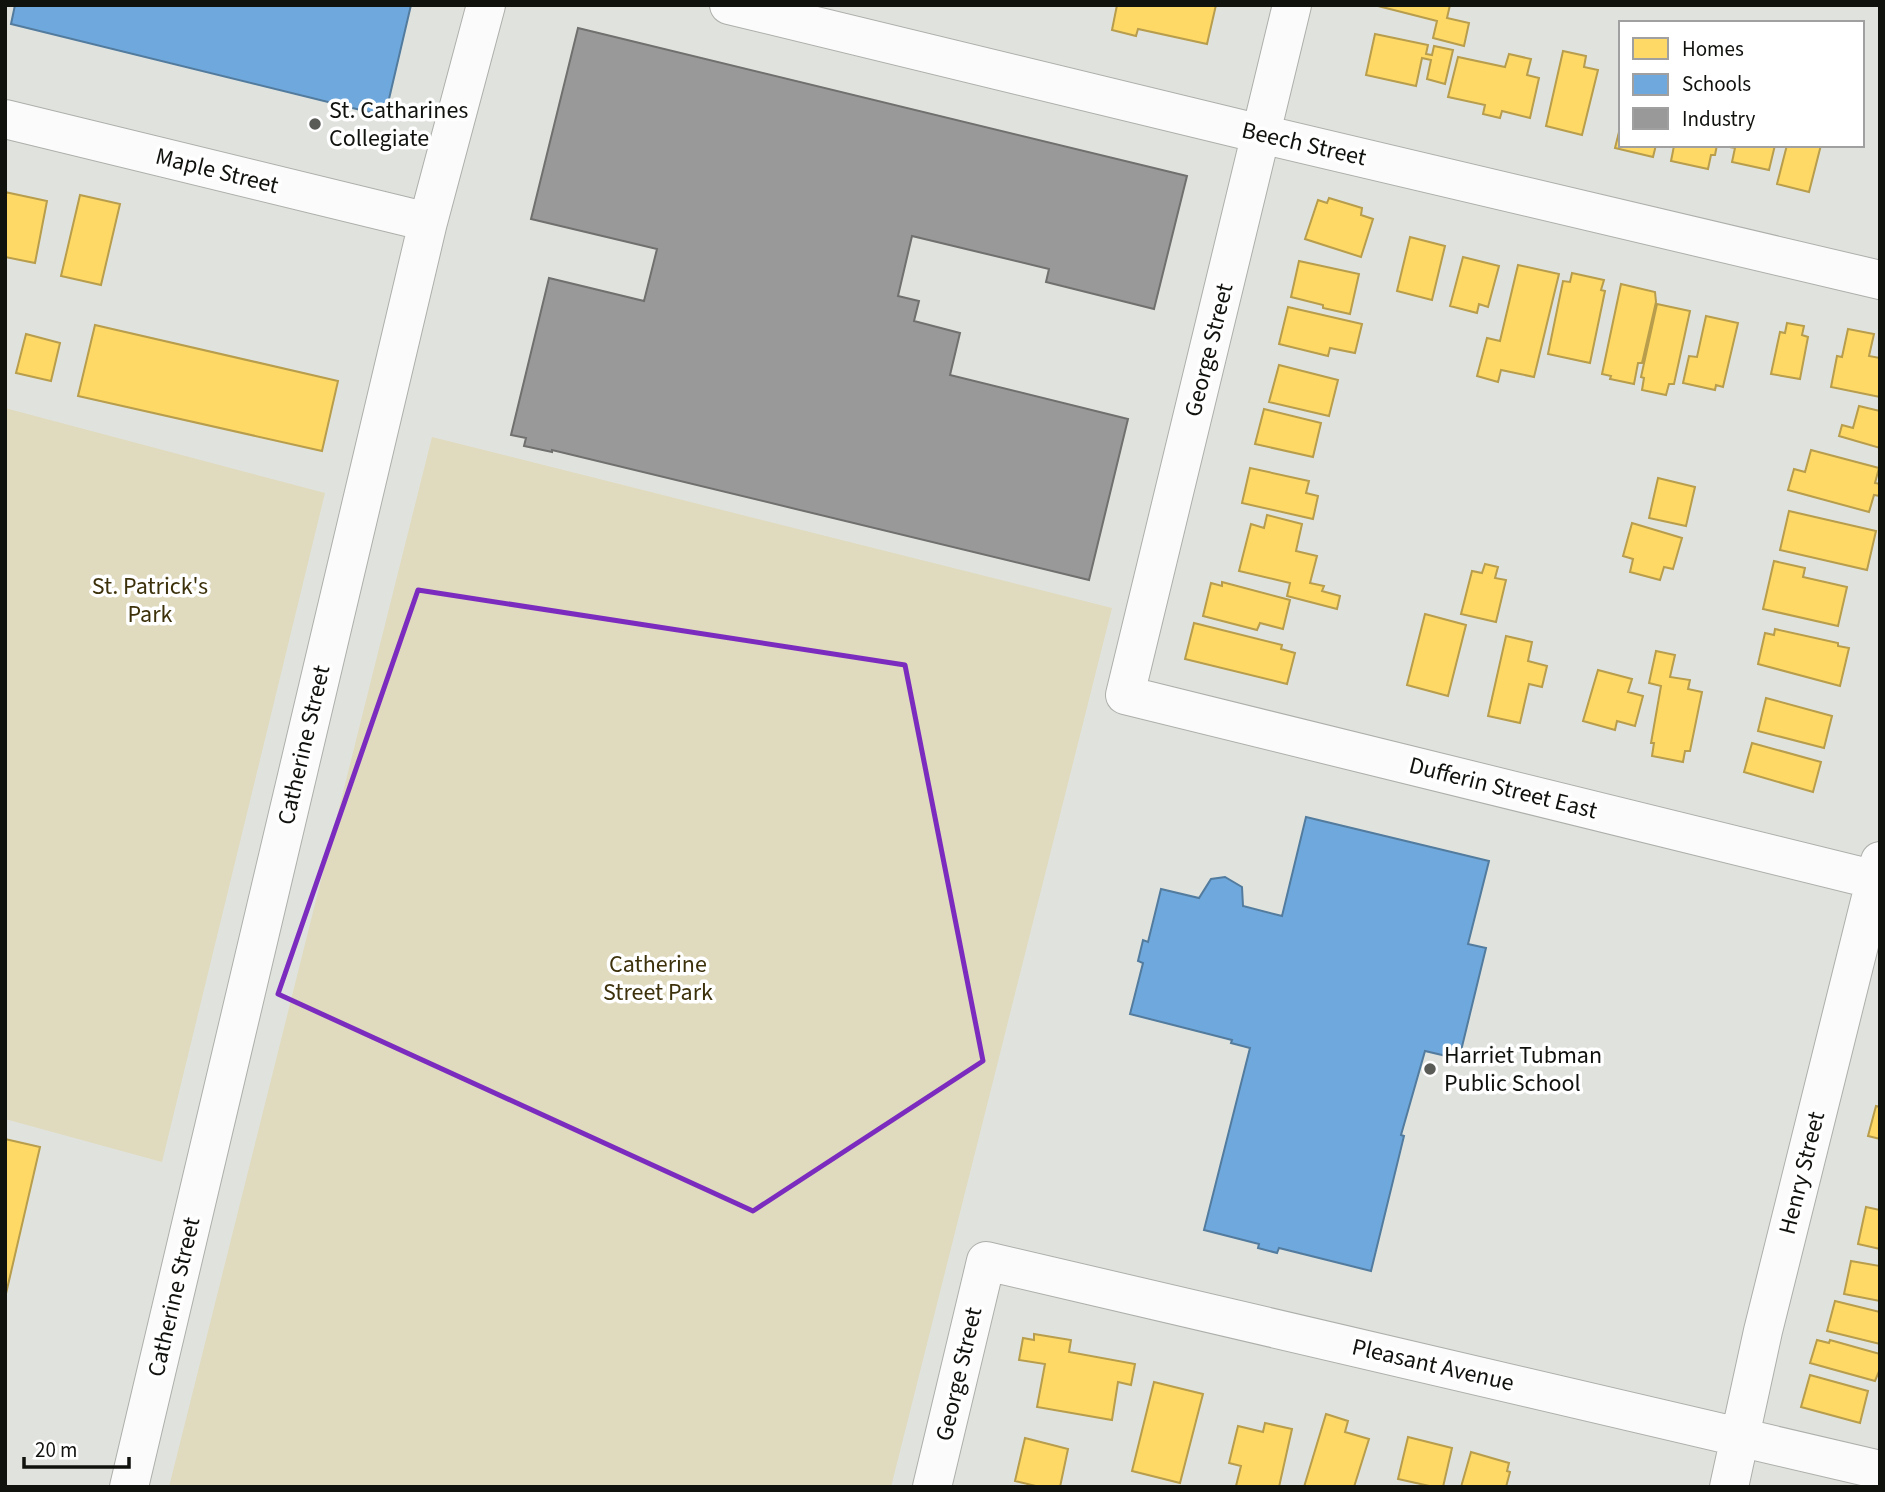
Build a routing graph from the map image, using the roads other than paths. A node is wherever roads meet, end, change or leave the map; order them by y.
1 (486, 5) edge
2 (729, 5) edge
3 (1292, 5) edge
4 (5, 119) edge
5 (1261, 134) junction
6 (428, 222) junction
7 (1880, 280) edge
8 (1125, 695) joint
9 (1878, 874) edge
10 (986, 1261) joint
11 (1741, 1436) junction
12 (1880, 1470) edge
13 (129, 1487) edge
14 (932, 1487) edge
15 (1728, 1487) edge

1 - 6 street, Catherine Street
2 - 5 street, Beech Street
3 - 5 street, George Street
4 - 6 street, Maple Street
5 - 7 street, Beech Street
5 - 8 street, George Street
6 - 13 street, Catherine Street
8 - 9 street, Dufferin Street East
9 - 11 street, Henry Street
10 - 11 street, Pleasant Avenue
10 - 14 street, George Street
11 - 12 street, Pleasant Avenue
11 - 15 street, Henry Street

